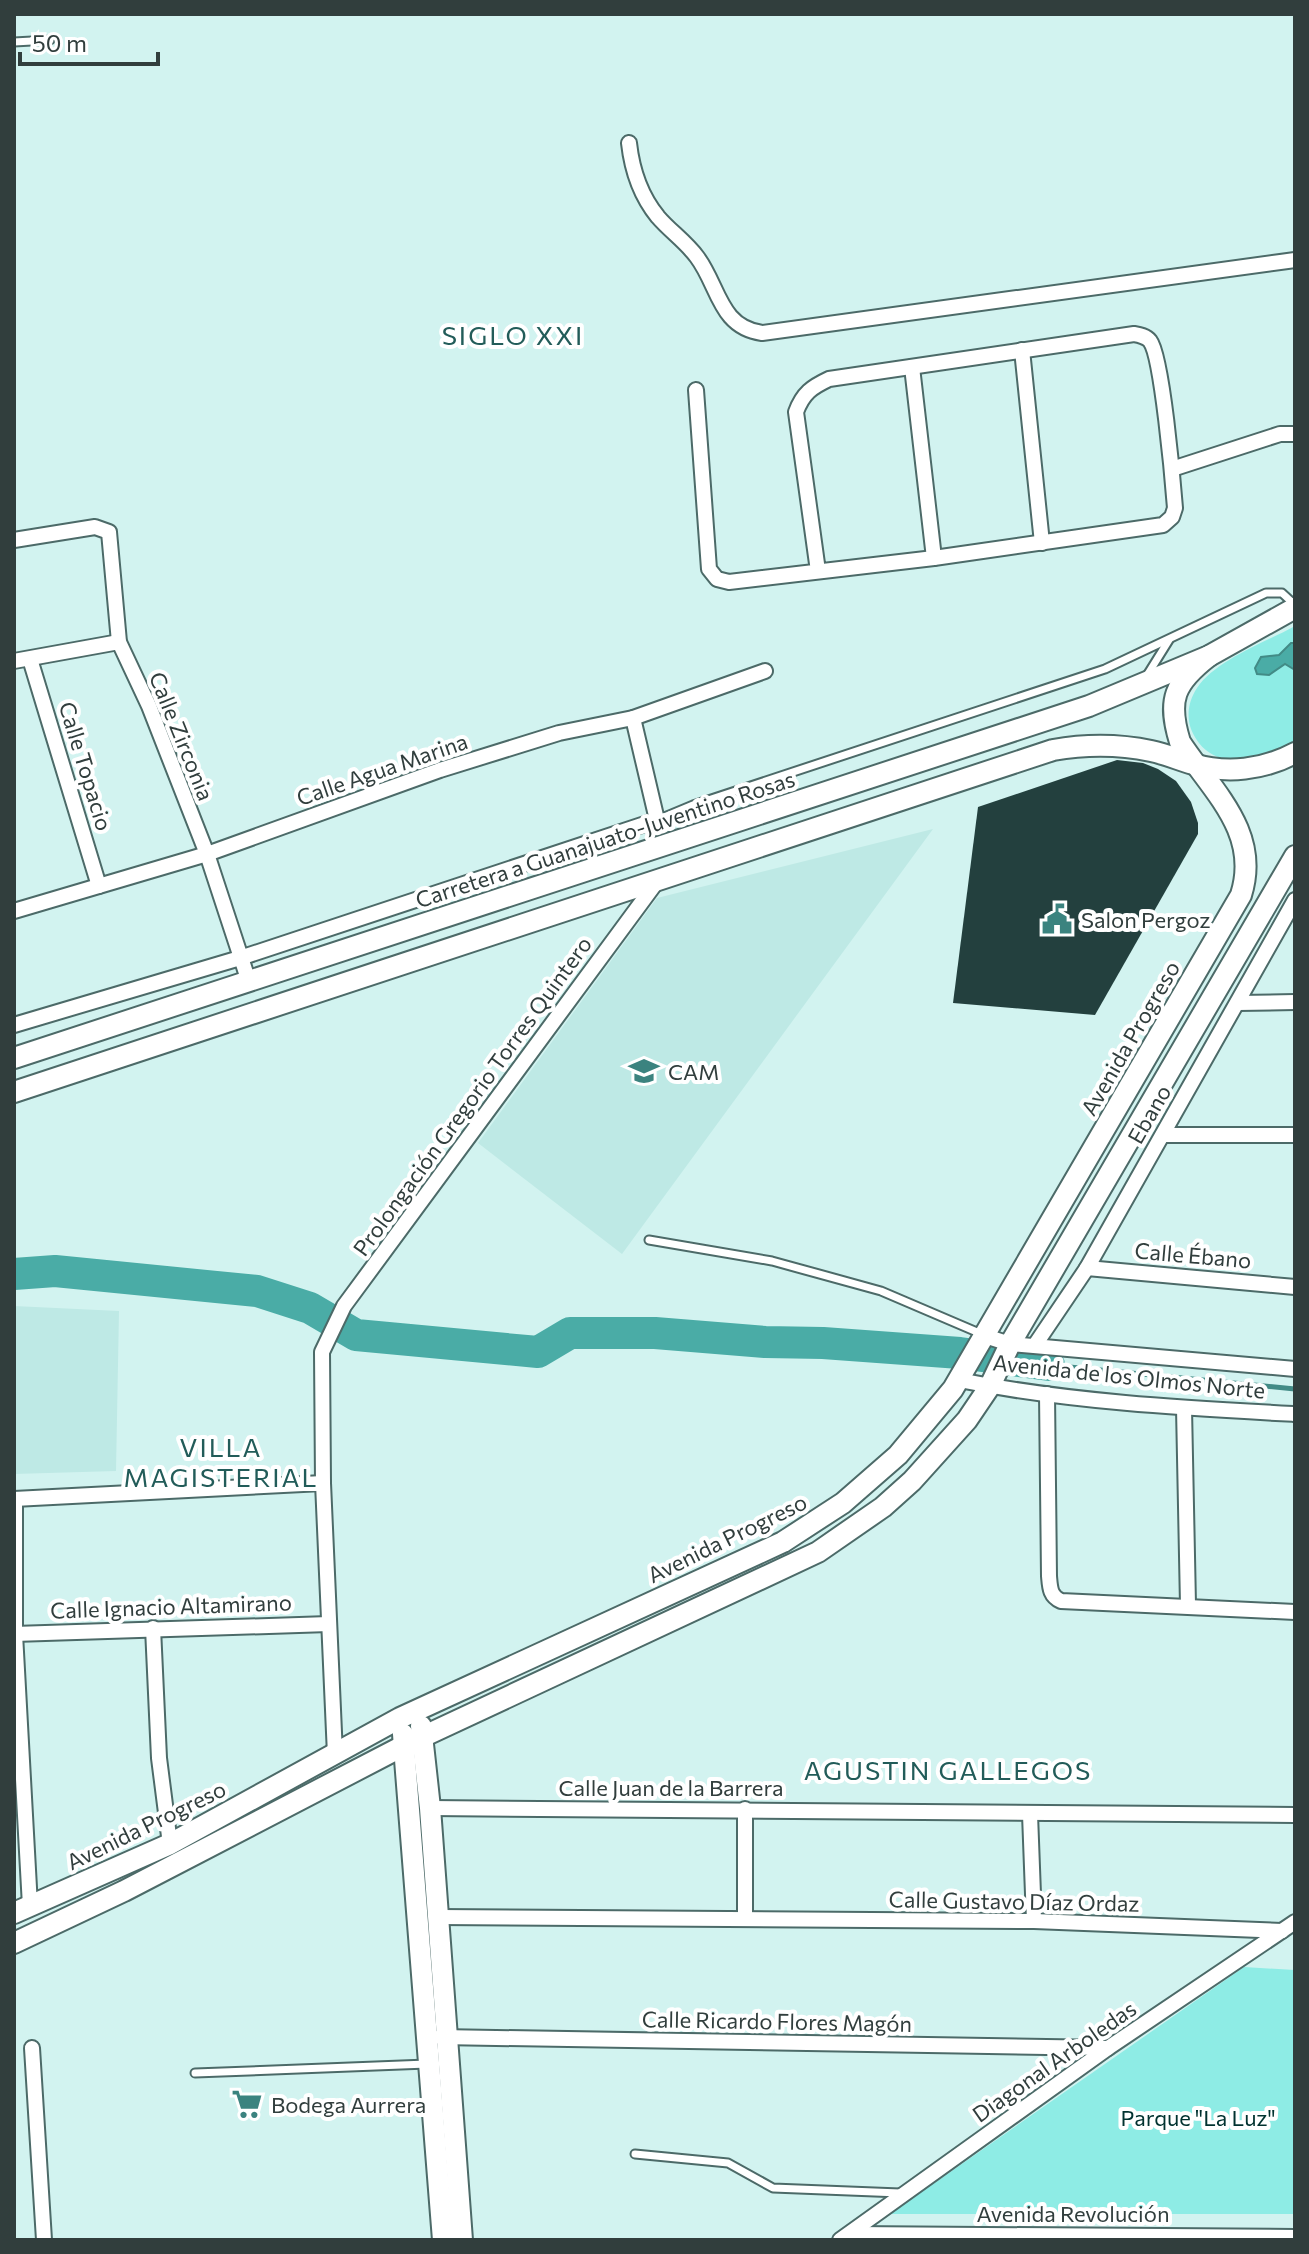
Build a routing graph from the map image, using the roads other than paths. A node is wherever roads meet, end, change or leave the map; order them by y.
1 (50, 40) dead end
2 (14, 42) edge
3 (629, 143) dead end
4 (1295, 260) edge
5 (1022, 350) junction
6 (912, 367) junction
7 (696, 390) dead end
8 (1295, 434) edge
9 (1172, 469) junction
10 (14, 540) edge
11 (1042, 543) junction
12 (934, 558) junction
13 (818, 571) junction
14 (1295, 606) edge
15 (1170, 638) junction
16 (119, 642) junction
17 (1209, 656) junction
18 (30, 659) junction
19 (14, 661) edge
20 (765, 671) dead end
21 (1140, 687) junction
22 (633, 718) junction
23 (1295, 753) edge
24 (1195, 765) junction
25 (657, 820) junction
26 (207, 854) junction
27 (1295, 856) edge
28 (661, 877) junction
29 (99, 886) junction
30 (1295, 900) edge
31 (14, 911) edge
32 (240, 958) junction
33 (249, 982) junction
34 (1187, 986) junction
35 (1211, 999) junction
36 (1295, 1002) edge
37 (1238, 1003) junction
38 (14, 1025) edge
39 (14, 1058) edge
40 (14, 1092) edge
41 (1163, 1135) junction
42 (1295, 1135) edge
43 (649, 1240) dead end
44 (1087, 1268) junction
45 (1295, 1287) edge
46 (983, 1340) junction
47 (1035, 1345) junction
48 (1009, 1347) junction
49 (1295, 1369) edge
50 (960, 1377) junction
51 (991, 1383) junction
52 (1047, 1394) junction
53 (1184, 1408) junction
54 (1295, 1414) edge
55 (323, 1483) junction
56 (15, 1499) edge
57 (1188, 1605) junction
58 (1295, 1612) edge
59 (329, 1624) junction
60 (153, 1628) junction
61 (15, 1634) edge
62 (420, 1709) junction
63 (400, 1718) junction
64 (414, 1742) junction
65 (335, 1755) junction
66 (430, 1808) junction
67 (745, 1809) junction
68 (1030, 1814) junction
69 (1295, 1815) edge
70 (170, 1844) junction
71 (22, 1910) edge
72 (438, 1917) junction
73 (745, 1918) junction
74 (1034, 1921) junction
75 (1295, 1922) edge
76 (1282, 1931) junction
77 (14, 1943) edge
78 (438, 2037) junction
79 (32, 2048) dead end
80 (1108, 2048) junction
81 (440, 2063) junction
82 (195, 2073) dead end
83 (635, 2154) dead end
84 (906, 2193) junction
85 (845, 2237) edge
86 (1295, 2237) edge
87 (44, 2240) edge
88 (443, 2240) edge
89 (462, 2240) edge

1 - 2 lane
3 - 4 street
5 - 6 street
5 - 9 street
5 - 11 street
6 - 12 street
6 - 13 street
7 - 13 street
8 - 9 street
9 - 11 street
10 - 16 street, Calle Zirconia
11 - 12 street
12 - 13 street
14 - 15 lane
14 - 17 main road
15 - 21 lane
15 - 25 lane
16 - 18 street
16 - 26 street, Calle Zirconia
17 - 21 main road, Carretera a Guanajuato-Juventino Rosas
17 - 24 main road, Avenida Progreso
18 - 19 street
18 - 29 street, Calle Topacio
20 - 22 street, Calle Agua Marina
21 - 33 main road, Carretera a Guanajuato-Juventino Rosas
22 - 25 street
22 - 26 street, Calle Agua Marina
23 - 24 main road
24 - 28 main road
24 - 34 main road, Avenida Progreso
25 - 32 street
26 - 29 street, Calle Agua Marina
26 - 32 street, Calle Zirconia
27 - 35 main road
28 - 40 main road
28 - 55 street, Prolongación Gregorio Torres Quintero
29 - 31 street, Calle Agua Marina
30 - 37 street, Ebano
32 - 33 street, Calle Zirconia
32 - 38 street
33 - 39 main road, Carretera a Guanajuato-Juventino Rosas
34 - 35 main road
34 - 46 main road, Avenida Progreso
35 - 48 main road
36 - 37 street
37 - 41 street, Ebano
41 - 42 street
41 - 44 street, Ebano
43 - 46 lane
44 - 45 street, Calle Ébano
44 - 47 street, Ebano
46 - 48 street, Avenida de los Olmos Norte
46 - 50 main road, Avenida Progreso
47 - 48 street, Avenida de los Olmos Norte
47 - 49 street, Avenida de los Olmos Norte
48 - 51 main road
50 - 51 street, Avenida de los Olmos Norte
50 - 62 main road, Avenida Progreso
51 - 52 street, Avenida de los Olmos Norte
51 - 64 main road
52 - 53 street, Avenida de los Olmos Norte
52 - 57 street
53 - 54 street, Avenida de los Olmos Norte
53 - 57 street
55 - 56 street
55 - 59 street
56 - 61 street
57 - 58 street
59 - 60 street, Calle Ignacio Altamirano
59 - 65 street
60 - 61 street, Calle Ignacio Altamirano
60 - 70 street
61 - 71 street
62 - 63 main road, Avenida Progreso
62 - 64 main road
63 - 64 main road
63 - 65 main road, Avenida Progreso
64 - 66 main road
64 - 77 main road
64 - 78 main road
65 - 70 main road, Avenida Progreso
66 - 67 street, Calle Juan de la Barrera
66 - 72 main road
67 - 68 street, Calle Juan de la Barrera
67 - 73 street
68 - 69 street, Calle Juan de la Barrera
68 - 74 street
70 - 71 main road, Avenida Progreso
72 - 73 street, Calle Gustavo Díaz Ordaz
72 - 78 main road
73 - 74 street, Calle Gustavo Díaz Ordaz
74 - 76 street, Calle Gustavo Díaz Ordaz
75 - 76 street, Diagonal Arboledas
76 - 80 street, Diagonal Arboledas
78 - 80 street, Calle Ricardo Flores Magón
78 - 81 main road
79 - 87 street
80 - 84 street, Diagonal Arboledas
81 - 82 lane
81 - 88 main road
81 - 89 main road
83 - 84 lane
84 - 85 street, Diagonal Arboledas
85 - 86 street, Avenida Revolución

